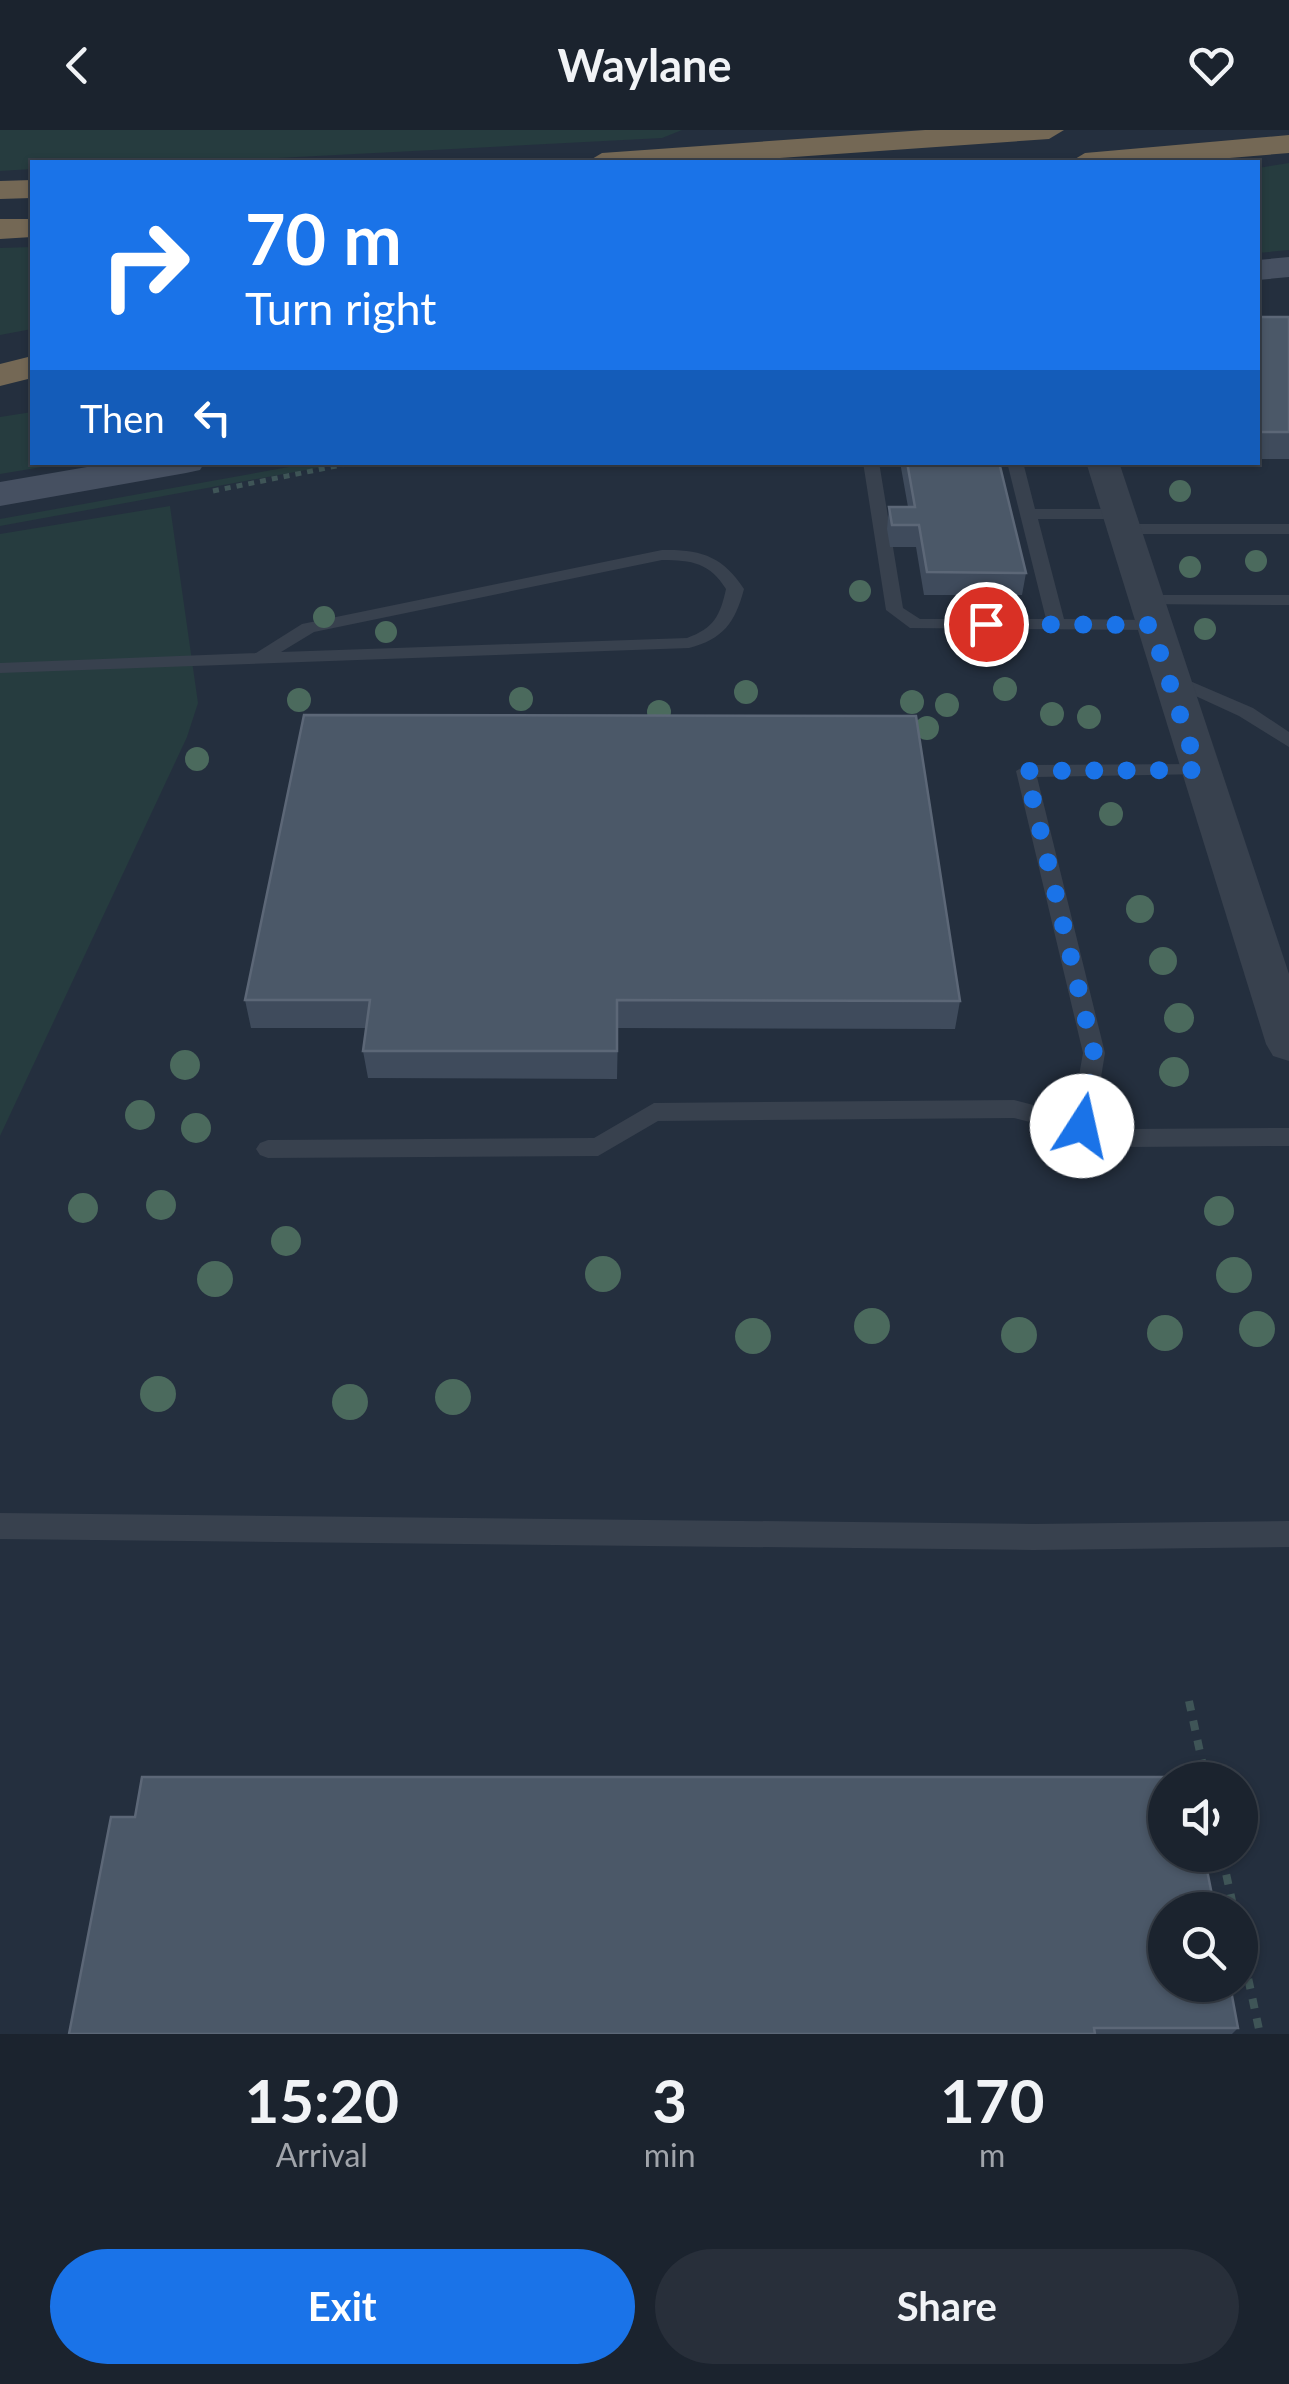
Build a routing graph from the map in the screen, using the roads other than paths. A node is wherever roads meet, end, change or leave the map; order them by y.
1 (724, 130) edge
2 (1049, 130) edge
3 (1284, 145) edge
4 (630, 160) edge
5 (653, 160) edge
6 (1109, 160) edge
7 (1208, 160) edge
8 (30, 189) edge
9 (0, 190) edge
10 (30, 228) edge
11 (0, 230) edge
12 (1289, 268) edge
13 (1260, 270) edge
14 (30, 344) edge
15 (0, 349) edge
16 (30, 368) edge
17 (6, 397) edge
18 (169, 465) edge
19 (871, 465) edge
20 (1015, 465) edge
21 (1103, 465) edge
22 (0, 494) edge
23 (1028, 514) junction
24 (1120, 522) junction
25 (1289, 529) edge
26 (1289, 600) edge
27 (1147, 612) junction
28 (1056, 624) junction
29 (262, 657) junction
30 (0, 668) edge
31 (1169, 676) junction
32 (1289, 741) edge
33 (1198, 770) junction
34 (1289, 1044) edge
35 (1082, 1126) junction
36 (1289, 1137) edge
37 (268, 1149) dead end
38 (0, 1526) edge
39 (1289, 1534) edge

1 - 5 highway
2 - 4 highway
3 - 6 highway
3 - 7 highway
8 - 9 highway
10 - 11 highway
12 - 13 street
14 - 15 highway
16 - 17 highway
18 - 22 street
19 - 28 lane
20 - 23 lane
21 - 24 street
23 - 24 lane
23 - 28 lane
24 - 25 lane
24 - 27 street
26 - 27 lane
27 - 28 lane
27 - 31 street
29 - 29 lane
29 - 30 lane
31 - 32 lane
31 - 33 street
33 - 34 street
33 - 35 lane
35 - 36 lane
35 - 37 lane
38 - 39 lane

